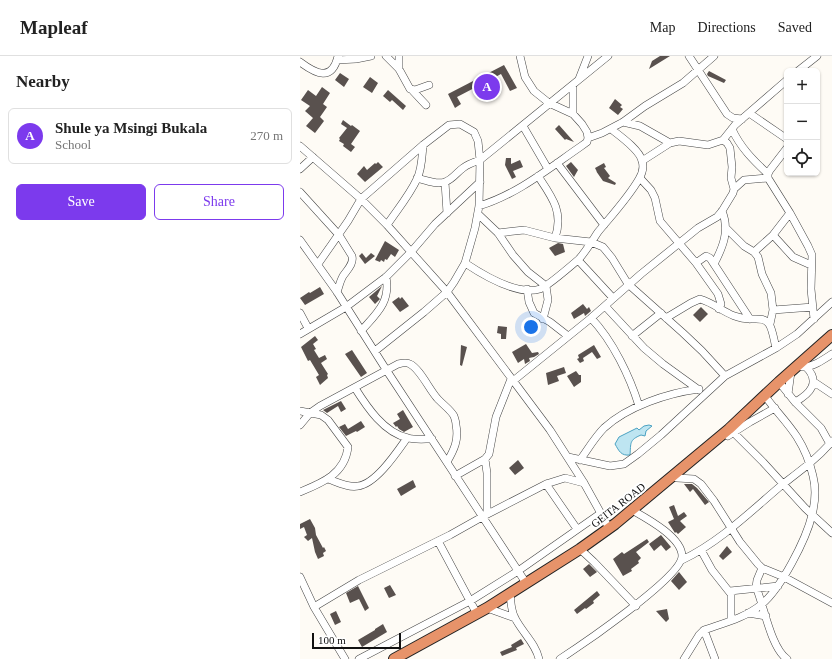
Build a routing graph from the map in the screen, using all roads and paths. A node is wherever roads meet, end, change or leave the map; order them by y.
1 (371, 56) edge
2 (386, 56) edge
3 (399, 56) edge
4 (520, 56) edge
5 (588, 56) edge
6 (608, 56) edge
7 (689, 56) edge
8 (714, 56) edge
9 (814, 57) edge
10 (338, 58) edge
11 (300, 62) edge
12 (801, 68) edge
13 (399, 69) junction
14 (698, 70) junction
15 (576, 83) junction
16 (784, 83) edge
17 (429, 85) dead end
18 (412, 90) junction
19 (549, 103) junction
20 (426, 105) dead end
21 (749, 113) junction
22 (573, 114) junction
23 (742, 119) junction
24 (623, 122) junction
25 (523, 126) junction
26 (611, 129) junction
27 (732, 129) junction
28 (784, 137) edge
29 (588, 138) junction
30 (723, 140) junction
31 (670, 143) junction
32 (424, 145) junction
33 (300, 146) edge
34 (784, 152) edge
35 (313, 157) junction
36 (480, 160) junction
37 (642, 161) junction
38 (557, 163) junction
39 (300, 169) edge
40 (548, 169) junction
41 (538, 176) junction
42 (768, 176) junction
43 (417, 178) junction
44 (640, 178) junction
45 (445, 182) junction
46 (480, 182) junction
47 (734, 188) junction
48 (300, 192) edge
49 (361, 199) junction
50 (479, 206) junction
51 (722, 212) junction
52 (447, 213) junction
53 (790, 213) junction
54 (478, 214) junction
55 (387, 225) junction
56 (604, 225) junction
57 (726, 228) junction
58 (498, 233) junction
59 (339, 235) junction
60 (773, 235) junction
61 (555, 238) junction
62 (300, 240) edge
63 (591, 242) junction
64 (679, 244) junction
65 (411, 252) junction
66 (754, 252) junction
67 (578, 260) junction
68 (465, 262) junction
69 (696, 263) junction
70 (318, 264) junction
71 (714, 264) junction
72 (811, 265) junction
73 (386, 277) junction
74 (628, 284) junction
75 (546, 286) junction
76 (527, 289) junction
77 (337, 292) junction
78 (447, 292) junction
79 (613, 298) junction
80 (832, 302) edge
81 (605, 306) junction
82 (346, 307) junction
83 (813, 307) junction
84 (719, 309) junction
85 (773, 310) junction
86 (300, 313) edge
87 (663, 316) junction
88 (591, 318) junction
89 (543, 319) junction
90 (750, 319) junction
91 (814, 319) junction
92 (770, 324) junction
93 (308, 328) junction
94 (361, 330) junction
95 (300, 334) edge
96 (632, 336) junction
97 (832, 336) edge
98 (564, 337) junction
99 (776, 348) junction
100 (375, 351) junction
101 (832, 354) edge
102 (798, 369) junction
103 (387, 371) junction
104 (725, 376) junction
105 (512, 380) junction
106 (779, 382) junction
107 (814, 382) junction
108 (355, 388) junction
109 (702, 391) junction
110 (788, 394) junction
111 (832, 394) edge
112 (765, 396) junction
113 (795, 402) junction
114 (639, 406) junction
115 (774, 408) junction
116 (300, 411) edge
117 (310, 413) junction
118 (300, 425) edge
119 (731, 430) junction
120 (407, 438) junction
121 (432, 439) junction
122 (831, 443) edge
123 (568, 457) junction
124 (485, 459) junction
125 (580, 460) junction
126 (447, 462) junction
127 (809, 464) junction
128 (455, 476) junction
129 (677, 478) junction
130 (328, 479) junction
131 (584, 483) junction
132 (546, 484) junction
133 (784, 484) junction
134 (300, 492) edge
135 (634, 511) junction
136 (601, 513) junction
137 (812, 515) junction
138 (484, 516) junction
139 (731, 527) junction
140 (609, 528) junction
141 (577, 529) junction
142 (832, 533) edge
143 (438, 541) junction
144 (580, 549) junction
145 (701, 550) junction
146 (682, 560) junction
147 (762, 568) junction
148 (518, 571) junction
149 (300, 577) edge
150 (784, 578) junction
151 (526, 583) junction
152 (778, 586) junction
153 (756, 587) junction
154 (730, 591) junction
155 (510, 594) junction
156 (470, 601) junction
157 (762, 603) junction
158 (832, 603) edge
159 (314, 606) junction
160 (636, 606) junction
161 (487, 608) junction
162 (748, 613) junction
163 (477, 614) junction
164 (766, 616) junction
165 (515, 618) junction
166 (731, 620) junction
167 (704, 630) junction
168 (345, 659) edge
169 (359, 659) edge
170 (394, 659) edge
171 (539, 659) edge
172 (561, 659) edge
173 (684, 659) edge
174 (715, 659) edge
175 (788, 659) edge

1 - 10 street
2 - 13 street
3 - 13 street
4 - 19 street
5 - 15 street
6 - 15 street
7 - 14 street
8 - 14 street
9 - 12 street
10 - 11 street
13 - 18 street
14 - 23 street
14 - 24 street
15 - 19 street
15 - 22 street
16 - 21 street
17 - 18 street
18 - 20 street
19 - 22 street
19 - 25 street
21 - 23 street
21 - 28 street
22 - 29 street
23 - 27 street
24 - 26 street
24 - 31 street
25 - 36 street
25 - 40 street
26 - 29 street
26 - 37 street
27 - 30 street
27 - 42 street
29 - 38 street
30 - 31 street
30 - 47 street
31 - 37 street
32 - 36 street
32 - 43 street
32 - 49 street
33 - 35 street
34 - 42 street
35 - 39 street
35 - 49 street
36 - 45 street
36 - 46 street
37 - 44 street
38 - 40 street
38 - 56 street
40 - 41 street
41 - 50 street
41 - 61 street
42 - 47 street
42 - 53 street
43 - 45 street
43 - 55 street
44 - 56 street
44 - 64 street
45 - 52 street
46 - 50 street
46 - 52 street
47 - 51 street
48 - 59 street
49 - 55 street
49 - 59 street
50 - 54 street
51 - 57 street
51 - 64 street
52 - 65 street
53 - 60 street
53 - 72 street
54 - 58 street
54 - 68 street
55 - 65 street
56 - 63 street
57 - 66 street
57 - 71 street
58 - 61 street
58 - 75 street
59 - 70 street
59 - 77 street
60 - 66 street
60 - 72 street
61 - 63 street
62 - 70 street
63 - 67 street
63 - 74 street
64 - 69 street
64 - 74 street
65 - 73 street
65 - 78 street
66 - 85 street
67 - 75 street
67 - 79 street
68 - 76 street
68 - 78 street
69 - 71 street
69 - 84 street
70 - 77 street
71 - 90 street
72 - 83 street
73 - 82 street
73 - 94 street
74 - 79 street
74 - 87 street
75 - 76 street
75 - 89 street
76 - 89 street
77 - 82 street
78 - 100 street
78 - 105 street
79 - 81 street
80 - 91 street
81 - 88 street
81 - 96 street
82 - 93 street
82 - 94 street
83 - 85 street
83 - 91 street
84 - 87 street
84 - 90 street
85 - 92 street
86 - 93 street
87 - 96 street
87 - 104 street
88 - 98 street
88 - 114 street
89 - 98 street
90 - 92 street
91 - 99 street
92 - 99 street
93 - 95 street
94 - 100 street
96 - 109 street
97 - 102 highway, GEITA ROAD
98 - 105 street
99 - 104 street
100 - 103 street
101 - 102 street
102 - 106 highway, GEITA ROAD
102 - 107 street
102 - 110 street
103 - 108 street
103 - 121 street
103 - 126 street
104 - 109 street
105 - 123 street
105 - 124 street
106 - 110 street
106 - 112 highway, GEITA ROAD
107 - 111 street
107 - 113 street
108 - 117 street
108 - 120 street
109 - 114 street
109 - 125 street
110 - 113 street
112 - 115 street
112 - 119 highway, GEITA ROAD
113 - 122 street
114 - 125 street
115 - 119 street
115 - 127 street
116 - 117 street
117 - 118 street
117 - 130 street
119 - 129 street
119 - 133 street
119 - 135 highway, GEITA ROAD
120 - 121 street
120 - 130 street
121 - 126 street
122 - 127 street
123 - 125 street
123 - 131 street
124 - 128 street
124 - 138 street
126 - 128 street
127 - 133 street
127 - 137 street
128 - 138 street
129 - 135 street
129 - 139 street
130 - 134 street
131 - 132 street
131 - 136 street
132 - 138 street
132 - 141 street
133 - 137 street
133 - 139 street
135 - 140 highway, GEITA ROAD
135 - 146 street
136 - 140 street
136 - 141 street
137 - 142 street
137 - 150 street
138 - 143 street
138 - 148 street
139 - 145 street
139 - 147 street
140 - 144 highway, GEITA ROAD
141 - 148 street
143 - 156 street
143 - 159 street
144 - 151 highway, GEITA ROAD
144 - 160 street
145 - 146 street
145 - 154 street
146 - 160 street
147 - 150 street
147 - 153 street
148 - 151 street
148 - 156 street
149 - 159 street
150 - 152 street
150 - 158 street
151 - 155 highway, GEITA ROAD
152 - 153 street
152 - 157 street
153 - 154 street
153 - 157 street
154 - 166 street
155 - 161 highway, GEITA ROAD
155 - 165 street
156 - 163 street
156 - 169 street
157 - 162 street
157 - 164 street
159 - 168 street
160 - 172 street
161 - 163 highway, GEITA ROAD
161 - 165 street
162 - 164 street
162 - 166 street
163 - 170 highway, GEITA ROAD
164 - 175 street
165 - 171 street
166 - 167 street
167 - 173 street
167 - 174 street

